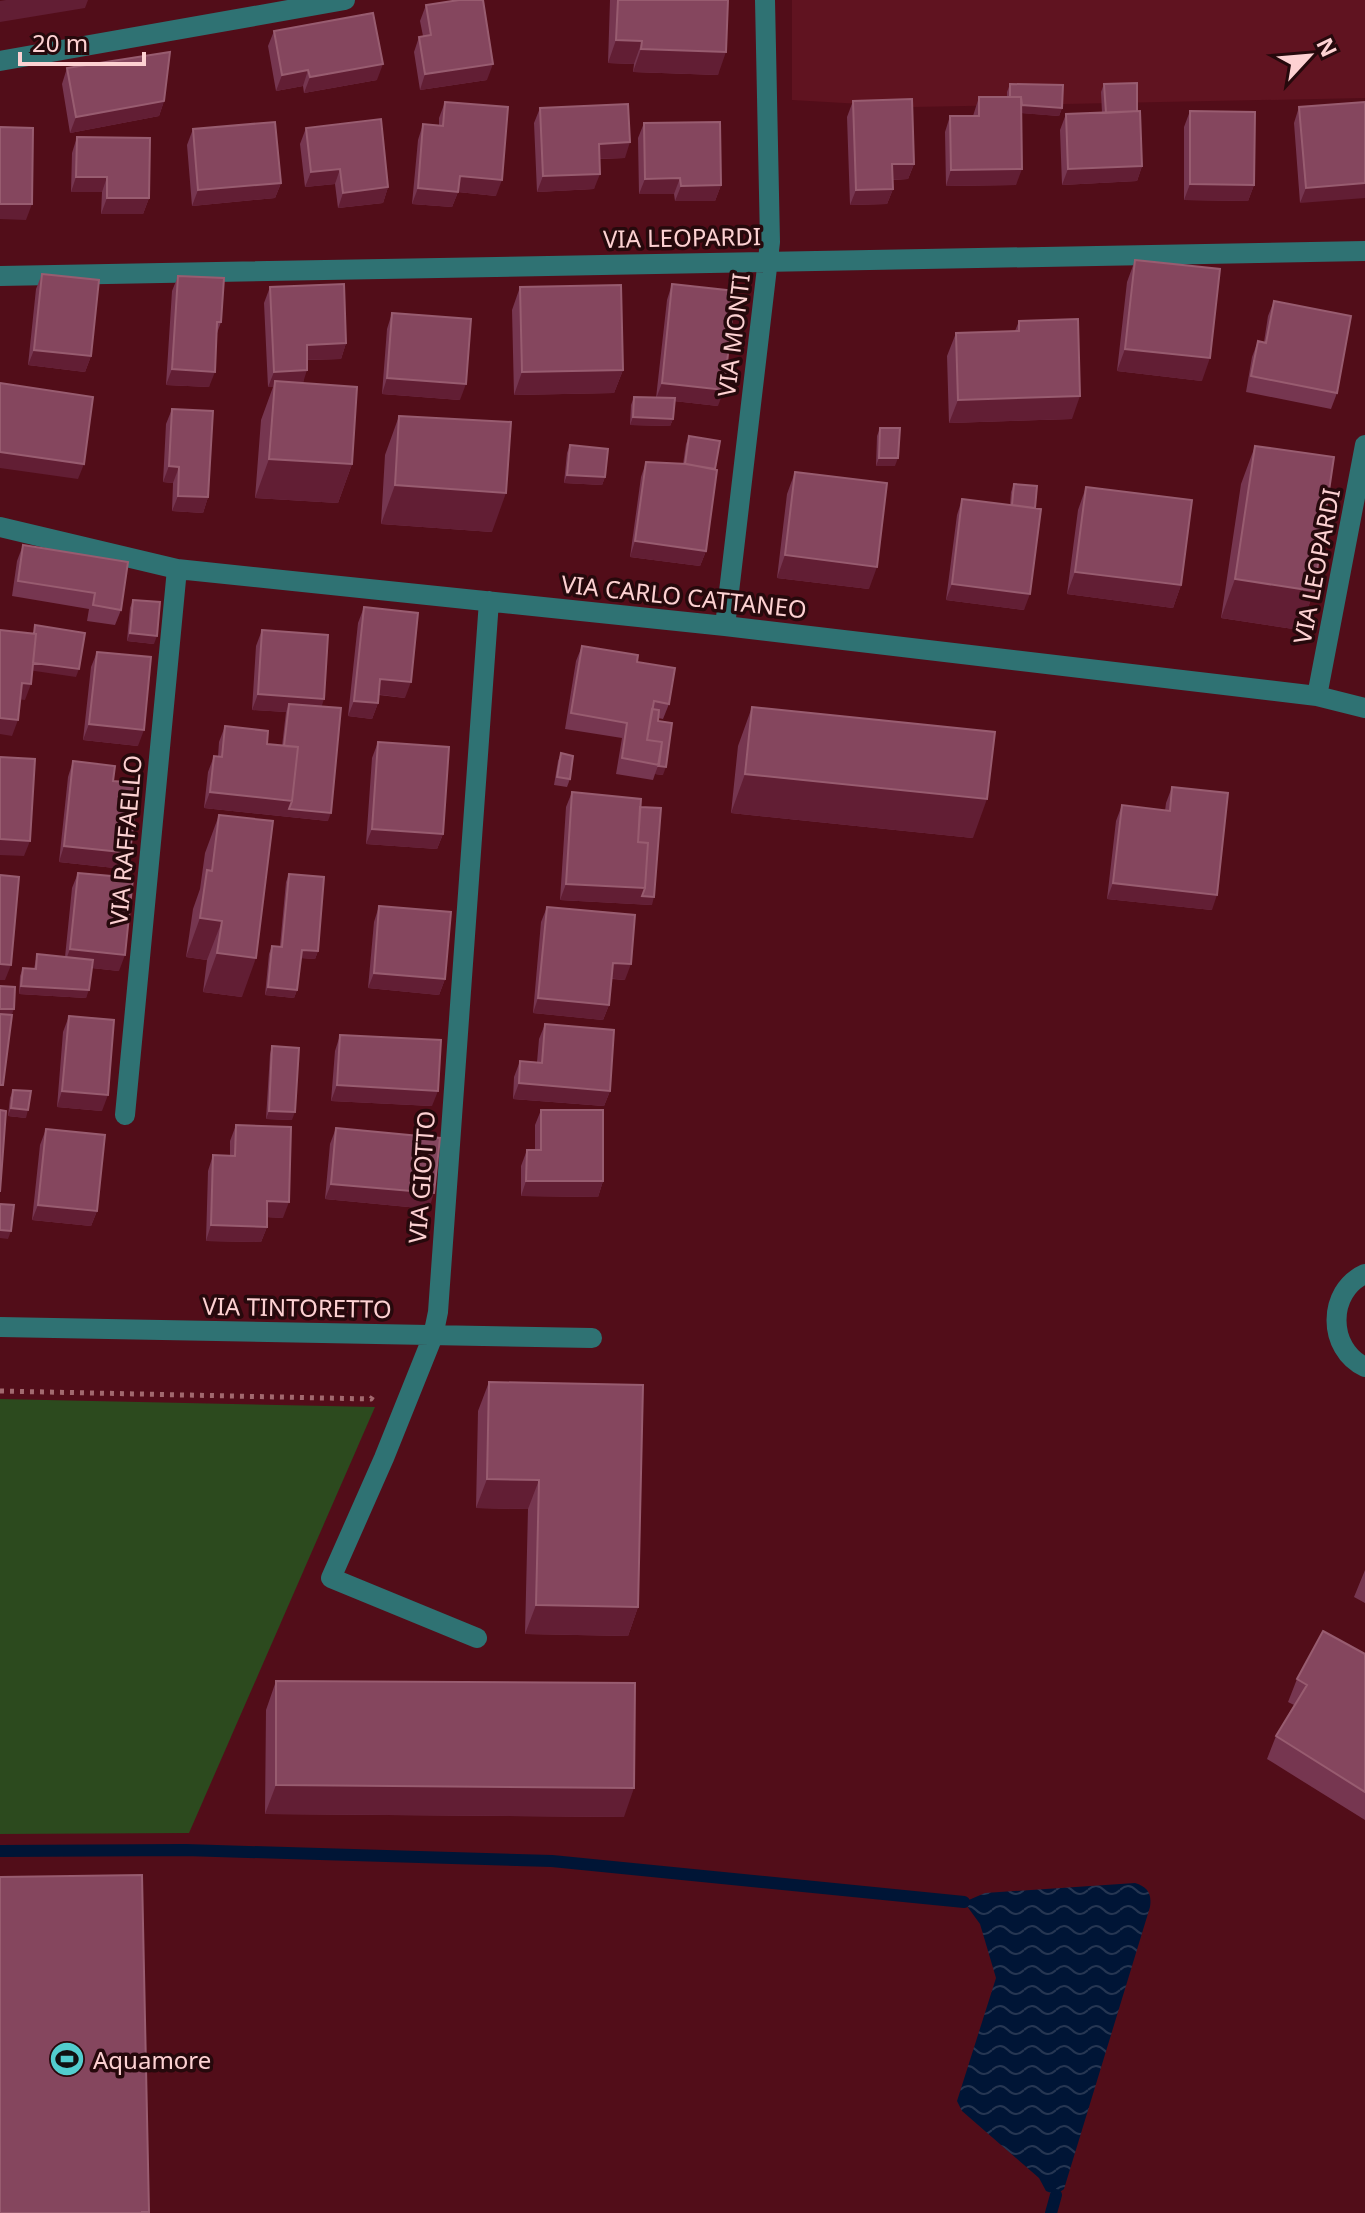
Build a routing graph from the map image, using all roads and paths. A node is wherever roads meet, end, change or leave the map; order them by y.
1 (345, 0) edge
2 (765, 0) edge
3 (0, 61) edge
4 (1365, 251) edge
5 (768, 261) junction
6 (0, 276) edge
7 (1365, 445) edge
8 (0, 527) edge
9 (177, 569) junction
10 (489, 601) junction
11 (725, 626) junction
12 (1317, 696) junction
13 (1365, 708) edge
14 (125, 1115) dead end
15 (1365, 1274) edge
16 (0, 1327) edge
17 (433, 1336) junction
18 (592, 1338) dead end
19 (1365, 1367) edge
20 (0, 1391) edge
21 (282, 1396) dead end
22 (477, 1638) dead end

1 - 3 street
2 - 5 street, VIA MONTI
4 - 5 street, VIA LEOPARDI
5 - 6 street, VIA LEOPARDI
5 - 11 street, VIA MONTI
7 - 12 street, VIA LEOPARDI
8 - 9 street, VIA CARLO CATTANEO
9 - 10 street, VIA CARLO CATTANEO
9 - 14 street, VIA RAFFAELLO
10 - 11 street, VIA CARLO CATTANEO
10 - 17 street, VIA GIOTTO
11 - 12 street, VIA CARLO CATTANEO
12 - 13 street, VIA CARLO CATTANEO
15 - 19 street
16 - 17 street, VIA TINTORETTO
17 - 18 street, VIA TINTORETTO
17 - 22 street, VIA GIOTTO
20 - 21 path

